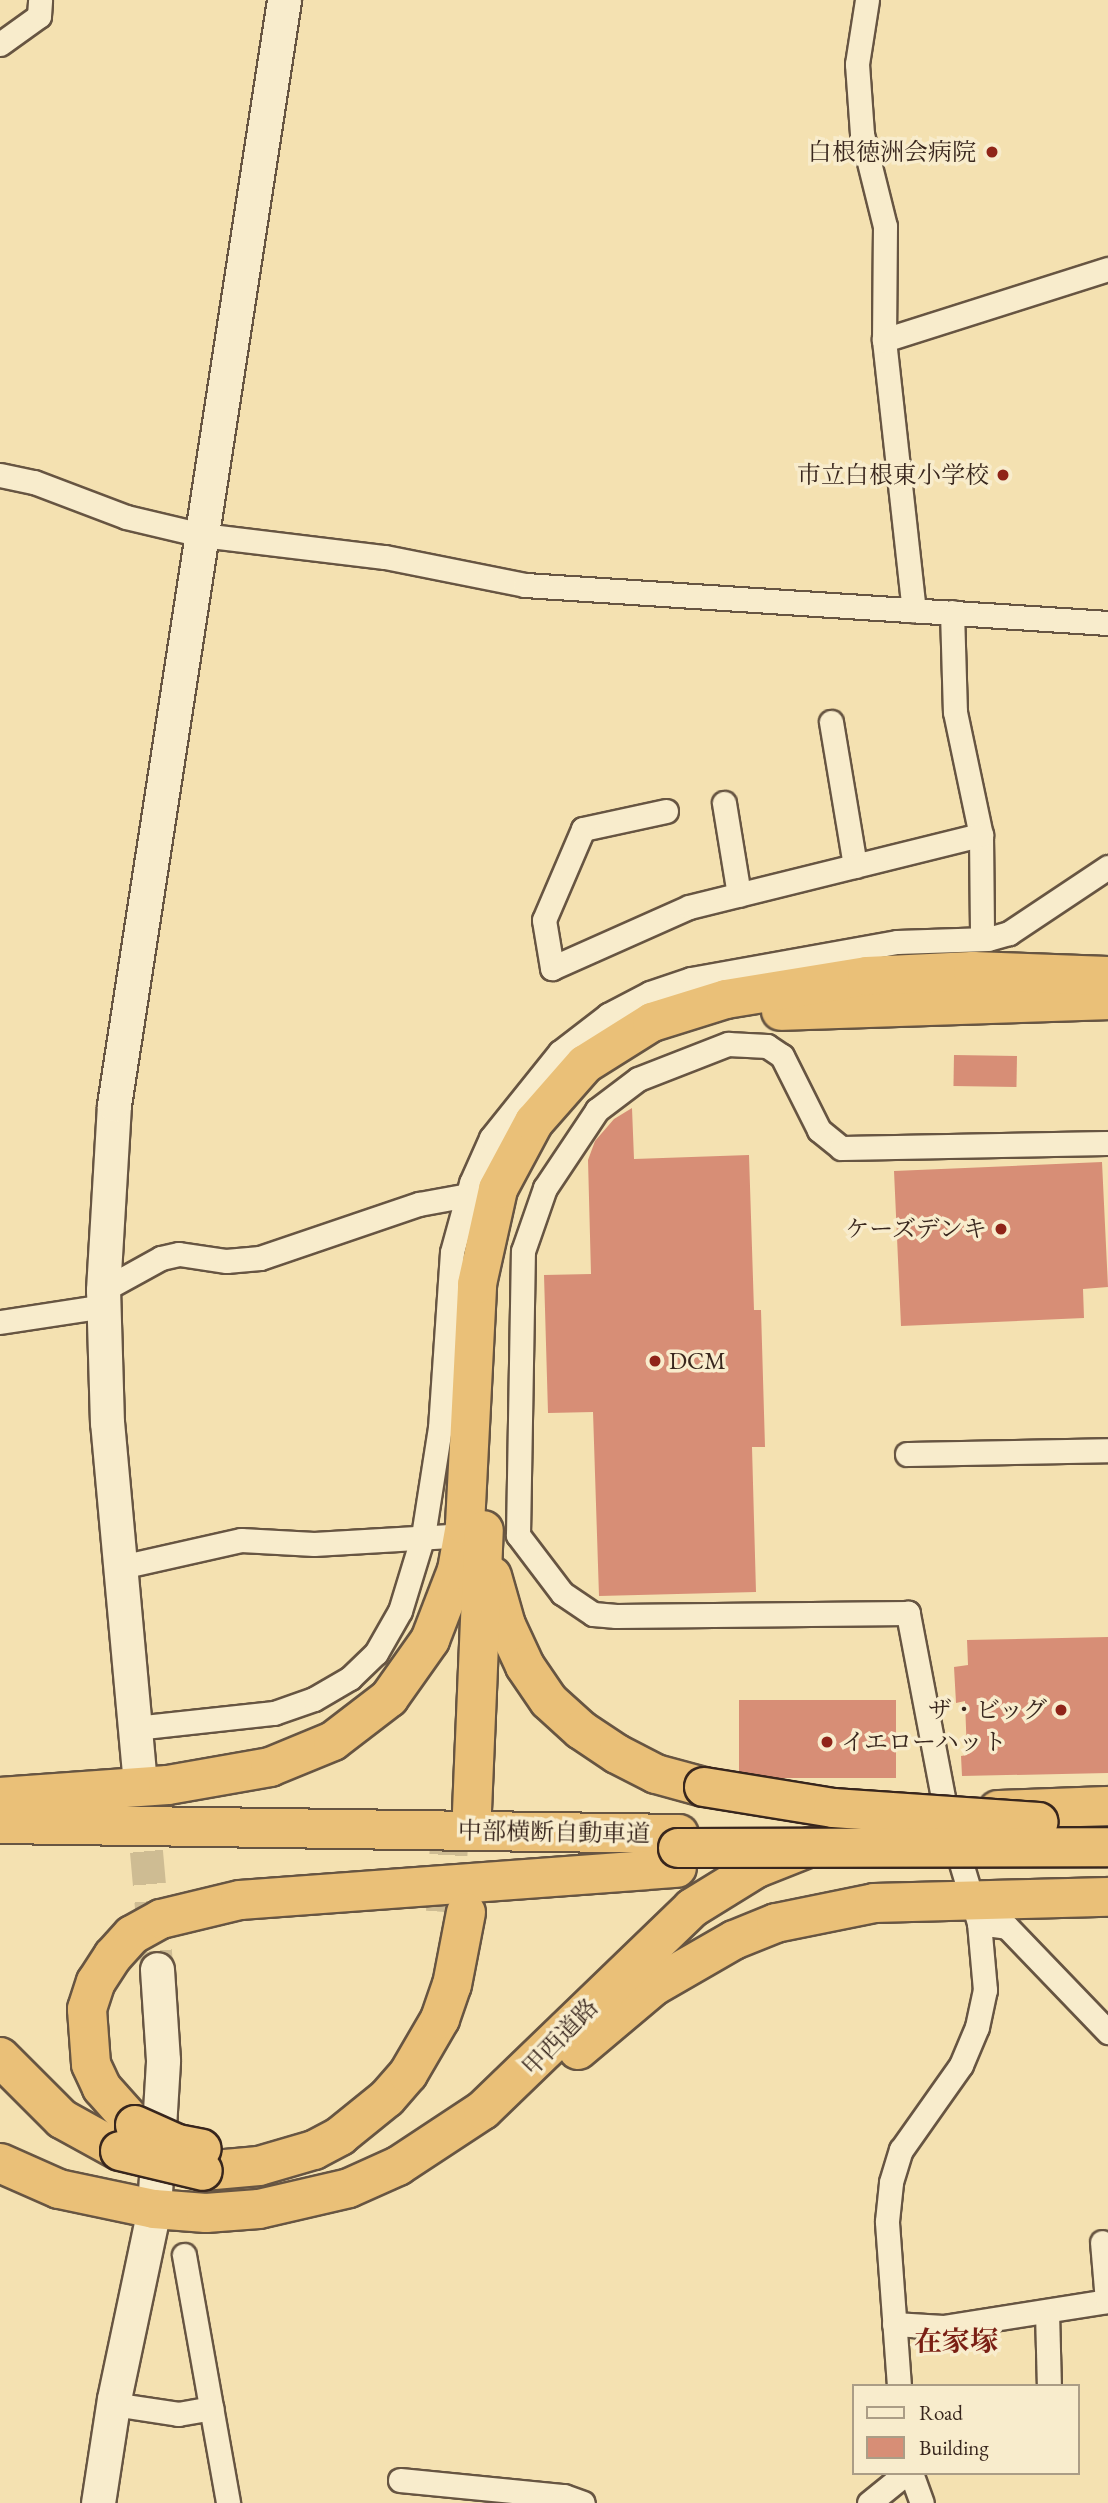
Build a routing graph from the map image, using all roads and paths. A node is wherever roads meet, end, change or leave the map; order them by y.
1 (40, 0) edge
2 (284, 0) edge
3 (867, 0) edge
4 (0, 44) edge
5 (1108, 269) edge
6 (884, 340) junction
7 (0, 475) edge
8 (202, 535) junction
9 (914, 610) junction
10 (951, 612) junction
11 (1108, 623) edge
12 (831, 722) dead end
13 (724, 803) dead end
14 (666, 810) dead end
15 (981, 835) junction
16 (855, 866) junction
17 (1108, 867) edge
18 (739, 895) junction
19 (982, 939) junction
20 (1108, 976) edge
21 (1108, 1000) edge
22 (1108, 1143) edge
23 (468, 1195) junction
24 (103, 1298) junction
25 (0, 1322) edge
26 (1108, 1450) edge
27 (907, 1454) dead end
28 (483, 1532) junction
29 (423, 1536) junction
30 (121, 1567) junction
31 (135, 1728) junction
32 (139, 1773) tunnel mouth
33 (0, 1797) edge
34 (1108, 1806) edge
35 (461, 1811) tunnel mouth
36 (946, 1813) junction
37 (0, 1824) edge
38 (1106, 1838) edge
39 (0, 1841) edge
40 (678, 1850) junction
41 (1108, 1897) edge
42 (975, 1910) junction
43 (455, 1912) tunnel mouth
44 (157, 1969) tunnel mouth
45 (1108, 2032) edge
46 (0, 2057) edge
47 (127, 2138) junction
48 (0, 2163) edge
49 (0, 2178) edge
50 (153, 2217) junction
51 (1102, 2242) dead end
52 (184, 2255) dead end
53 (1047, 2312) junction
54 (894, 2324) junction
55 (898, 2384) edge
56 (1049, 2384) edge
57 (113, 2404) junction
58 (211, 2407) junction
59 (904, 2475) edge
60 (912, 2475) edge
61 (400, 2480) dead end
62 (98, 2503) edge
63 (228, 2503) edge
64 (583, 2503) edge
65 (869, 2503) edge
66 (922, 2503) edge

1 - 4 street
2 - 8 street
3 - 6 street
5 - 6 street
6 - 9 street
7 - 8 street
8 - 9 street
8 - 24 street
9 - 10 street
10 - 11 street
10 - 15 street
12 - 16 street
13 - 18 street
14 - 18 street
15 - 16 street
15 - 19 street
16 - 18 street
17 - 19 street
19 - 23 street
20 - 28 highway
21 - 28 highway
22 - 28 street
23 - 24 street
23 - 29 street
24 - 25 street
24 - 30 street
26 - 27 street
28 - 29 street
28 - 33 highway
28 - 35 highway
28 - 36 street
28 - 38 highway, bridge
29 - 30 street
29 - 31 street
30 - 31 street
31 - 32 street
34 - 36 highway, 甲西道路
36 - 42 street
36 - 50 highway, 甲西道路
37 - 40 highway, 中部横断自動車道
38 - 40 highway, 中部横断自動車道, bridge
39 - 40 highway, 中部横断自動車道
40 - 47 highway
41 - 42 highway, 甲西道路
42 - 45 street
42 - 50 highway, 甲西道路
42 - 54 street
43 - 47 highway, bridge
44 - 50 street
46 - 47 highway
48 - 50 highway, 甲西道路
49 - 50 highway, 甲西道路
50 - 57 street
51 - 53 street
52 - 58 street
53 - 54 street
53 - 56 street
54 - 55 street
57 - 58 street
57 - 62 street
58 - 63 street
59 - 65 street
60 - 66 street
61 - 64 street

